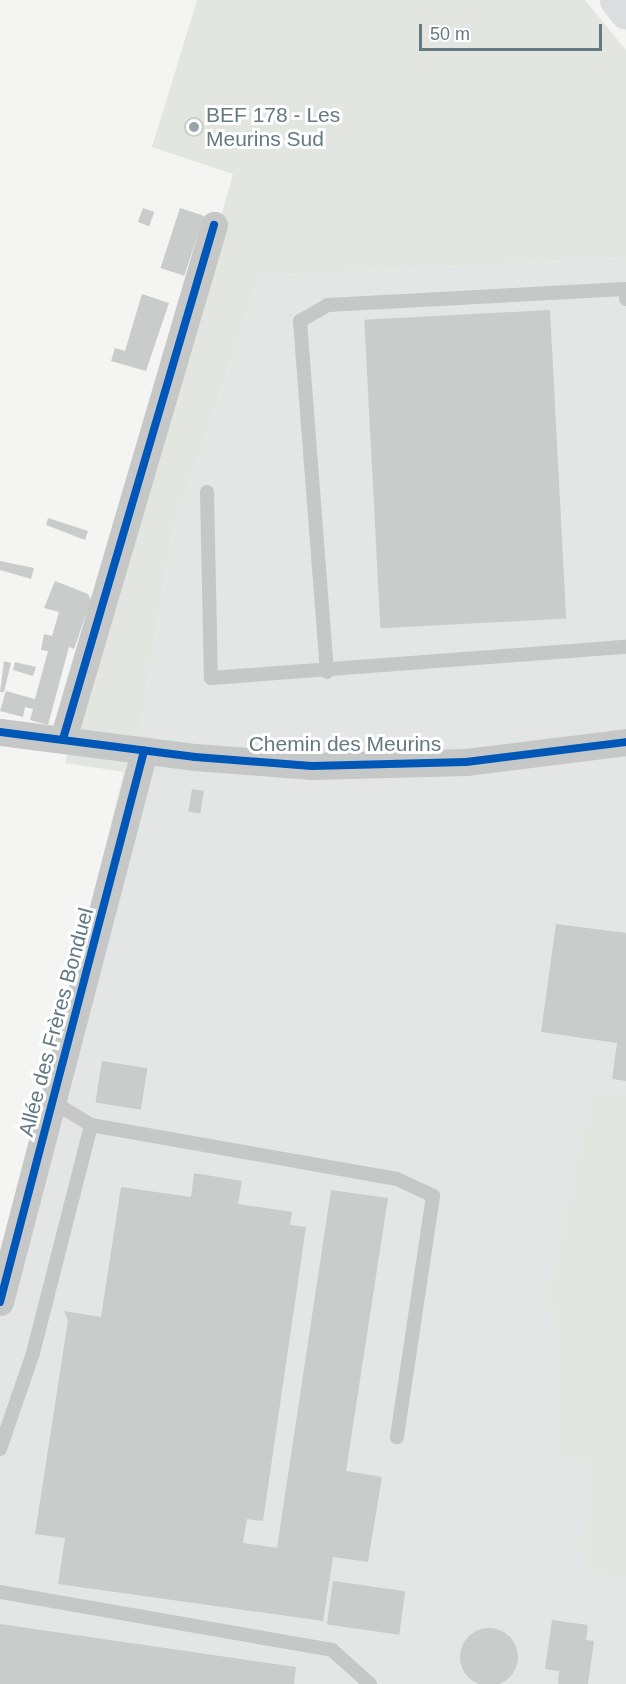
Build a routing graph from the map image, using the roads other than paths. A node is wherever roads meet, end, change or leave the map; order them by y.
1 (616, 0) edge
2 (626, 13) edge
3 (214, 225) dead end
4 (626, 298) edge
5 (207, 492) dead end
6 (626, 647) edge
7 (327, 672) junction
8 (0, 732) edge
9 (63, 739) junction
10 (626, 742) edge
11 (144, 751) junction
12 (53, 1102) junction
13 (91, 1125) junction
14 (0, 1302) edge
15 (397, 1437) dead end
16 (0, 1449) edge
17 (0, 1592) edge
18 (370, 1684) edge

1 - 2 main road
3 - 9 street
4 - 7 lane
5 - 7 lane
6 - 7 lane
8 - 9 street, Chemin des Meurins
9 - 11 street, Chemin des Meurins
10 - 11 street, Chemin des Meurins
11 - 12 street, Allée des Frères Bonduel
12 - 13 lane
12 - 14 street, Allée des Frères Bonduel
13 - 15 lane
13 - 16 lane
17 - 18 lane

